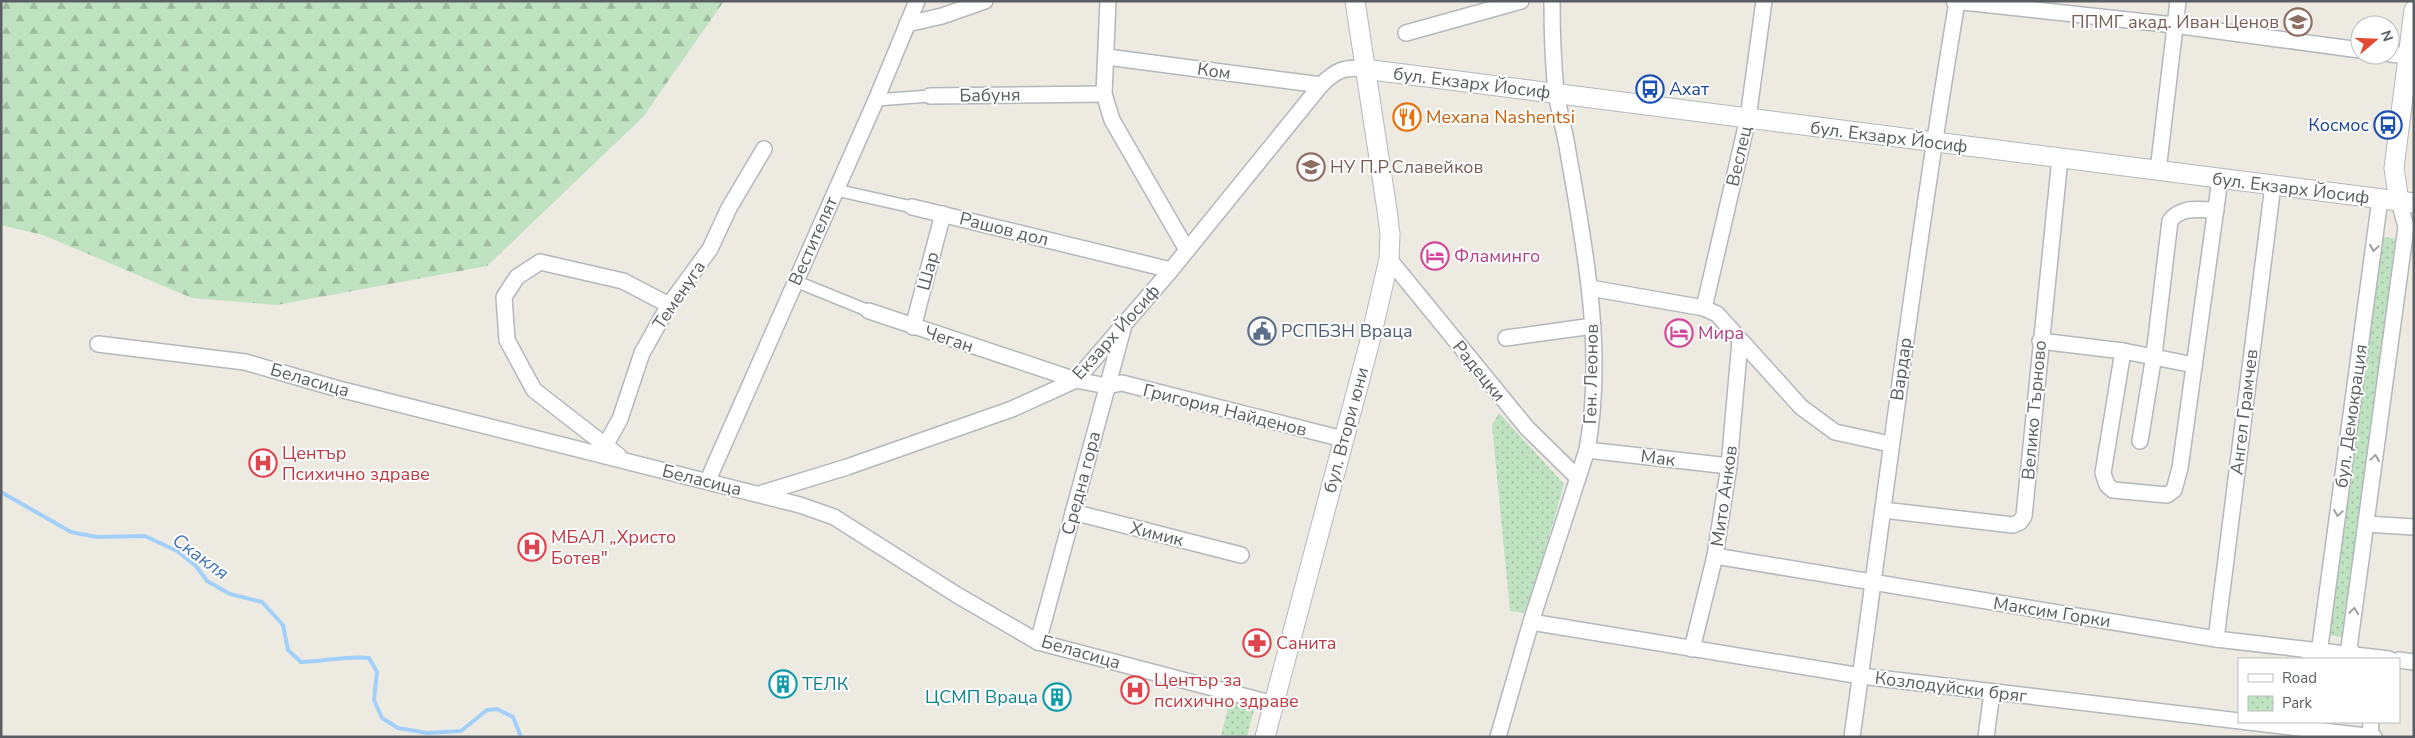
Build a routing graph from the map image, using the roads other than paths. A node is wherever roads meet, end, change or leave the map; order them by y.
1 (917, 1) edge
2 (985, 1) edge
3 (1108, 1) edge
4 (1354, 1) edge
5 (1521, 1) edge
6 (1552, 1) edge
7 (1764, 1) edge
8 (2178, 1) edge
9 (1955, 2) edge
10 (2414, 10) edge
11 (907, 24) junction
12 (2174, 25) junction
13 (1406, 34) dead end
14 (2350, 49) edge
15 (2400, 52) edge
16 (1107, 57) junction
17 (2399, 65) edge
18 (1364, 69) junction
19 (1321, 85) junction
20 (1104, 94) junction
21 (1556, 94) junction
22 (930, 96) joint
23 (876, 100) junction
24 (1748, 118) junction
25 (1934, 143) junction
26 (764, 149) dead end
27 (2060, 158) junction
28 (2394, 168) junction
29 (2158, 171) junction
30 (2220, 179) junction
31 (2273, 186) junction
32 (836, 190) junction
33 (2380, 199) junction
34 (2406, 202) edge
35 (912, 207) joint
36 (2216, 210) junction
37 (943, 214) junction
38 (1187, 250) junction
39 (1388, 259) junction
40 (1171, 270) junction
41 (795, 281) junction
42 (1590, 288) junction
43 (669, 306) junction
44 (1704, 308) junction
45 (869, 311) joint
46 (1124, 324) junction
47 (1592, 326) junction
48 (912, 327) junction
49 (1506, 338) dead end
50 (1740, 341) junction
51 (2040, 341) junction
52 (98, 344) dead end
53 (2123, 351) junction
54 (2154, 356) junction
55 (2194, 365) junction
56 (1076, 380) junction
57 (1107, 386) junction
58 (1343, 439) junction
59 (2140, 441) dead end
60 (1890, 444) junction
61 (605, 446) junction
62 (1587, 450) junction
63 (625, 461) junction
64 (1729, 466) junction
65 (1577, 477) junction
66 (708, 480) junction
67 (758, 494) junction
68 (1883, 510) junction
69 (1073, 512) junction
70 (2366, 524) junction
71 (2414, 527) edge
72 (1241, 555) dead end
73 (1715, 556) junction
74 (1874, 582) junction
75 (1531, 622) junction
76 (2216, 639) junction
77 (1038, 642) junction
78 (1692, 649) junction
79 (2308, 655) edge
80 (2358, 658) edge
81 (2400, 660) edge
82 (2414, 662) edge
83 (1860, 676) junction
84 (1992, 692) junction
85 (1274, 704) junction
86 (2371, 723) edge
87 (2280, 729) edge
88 (1265, 737) edge
89 (1498, 737) edge
90 (1852, 737) edge
91 (1986, 737) edge
92 (2371, 737) edge

1 - 11 street, Вестителят
2 - 11 street
3 - 16 street
4 - 18 street, бул. Втори юни
5 - 13 street
6 - 21 street, Ген. Леонов
7 - 24 street, Веслец
8 - 12 street
9 - 12 street
9 - 25 street, Вардар
10 - 15 street, бул. Демокрация
11 - 23 street, Вестителят
12 - 14 street
12 - 29 street
16 - 19 street, Ком
16 - 20 street
17 - 28 street, бул. Демокрация
18 - 19 street, Екзарх Йосиф
18 - 21 street, бул. Екзарх Йосиф
18 - 39 street, бул. Втори юни
19 - 38 street, Екзарх Йосиф
20 - 22 street, Бабуня
20 - 38 street
21 - 24 street, бул. Екзарх Йосиф
21 - 42 street, Ген. Леонов
22 - 23 street, Бабуня
23 - 32 street, Вестителят
24 - 25 street, бул. Екзарх Йосиф
24 - 44 street, Веслец
25 - 27 street, бул. Екзарх Йосиф
25 - 60 street, Вардар
26 - 43 street, Теменуга
27 - 29 street, бул. Екзарх Йосиф
27 - 51 street, Велико Търново
28 - 33 street, бул. Демокрация
28 - 34 street, бул. Демокрация
29 - 30 street, бул. Екзарх Йосиф
30 - 31 street, бул. Екзарх Йосиф
30 - 36 street
31 - 33 street, бул. Екзарх Йосиф
31 - 76 street, Ангел Грамчев
32 - 35 street, Рашов дол
32 - 41 street, Вестителят
33 - 34 street, бул. Екзарх Йосиф
33 -> 79 street, бул. Демокрация
70 -> 34 street, бул. Демокрация
35 - 37 street, Рашов дол
36 - 54 street
36 - 55 street
37 - 40 street, Рашов дол
37 - 48 street, Шар
38 - 40 street, Екзарх Йосиф
39 - 58 street, бул. Втори юни
39 - 65 street, Радецки
40 - 46 street, Екзарх Йосиф
41 - 45 street, Чеган
41 - 66 street, Вестителят
42 - 44 street
42 - 47 street, Ген. Леонов
43 - 61 street, Теменуга
43 - 61 street
44 - 50 street
45 - 48 street, Чеган
46 - 56 street, Екзарх Йосиф
46 - 57 street, Средна гора
47 - 49 street
47 - 62 street, Ген. Леонов
48 - 56 street, Чеган
50 - 60 street
50 - 64 street, Мито Анков
51 - 53 street
51 - 68 street, Велико Търново
52 - 63 street, Беласица
53 - 54 street
53 - 55 street
54 - 55 street
54 - 59 street
56 - 57 street, Чеган
56 - 67 street, Екзарх Йосиф
57 - 58 street, Григория Найденов
57 - 69 street, Средна гора
58 - 85 street, бул. Втори юни
60 - 68 street, Вардар
61 - 63 street
62 - 64 street, Мак
62 - 65 street, Ген. Леонов
63 - 66 street, Беласица
64 - 73 street, Мито Анков
65 - 75 street, Ген. Леонов
66 - 67 street, Беласица
67 - 77 street, Беласица
68 - 74 street, Вардар
69 - 72 street, Химик
69 - 77 street, Средна гора
70 - 71 street
80 -> 70 street, бул. Демокрация
73 - 74 street, Максим Горки
73 - 78 street, Мито Анков
74 - 76 street, Максим Горки
74 - 83 street, Вардар
75 - 78 street, Козлодуйски бряг
75 - 89 street, Ген. Леонов
76 - 79 street, Максим Горки
77 - 85 street, Беласица
78 - 83 street, Козлодуйски бряг
79 - 80 street, Максим Горки
81 - 82 street
83 - 84 street, Козлодуйски бряг
83 - 90 street, Вардар
84 - 87 street, Козлодуйски бряг
84 - 91 street
85 - 88 street, бул. Втори юни
86 - 92 street
87 - 92 street, Козлодуйски бряг

